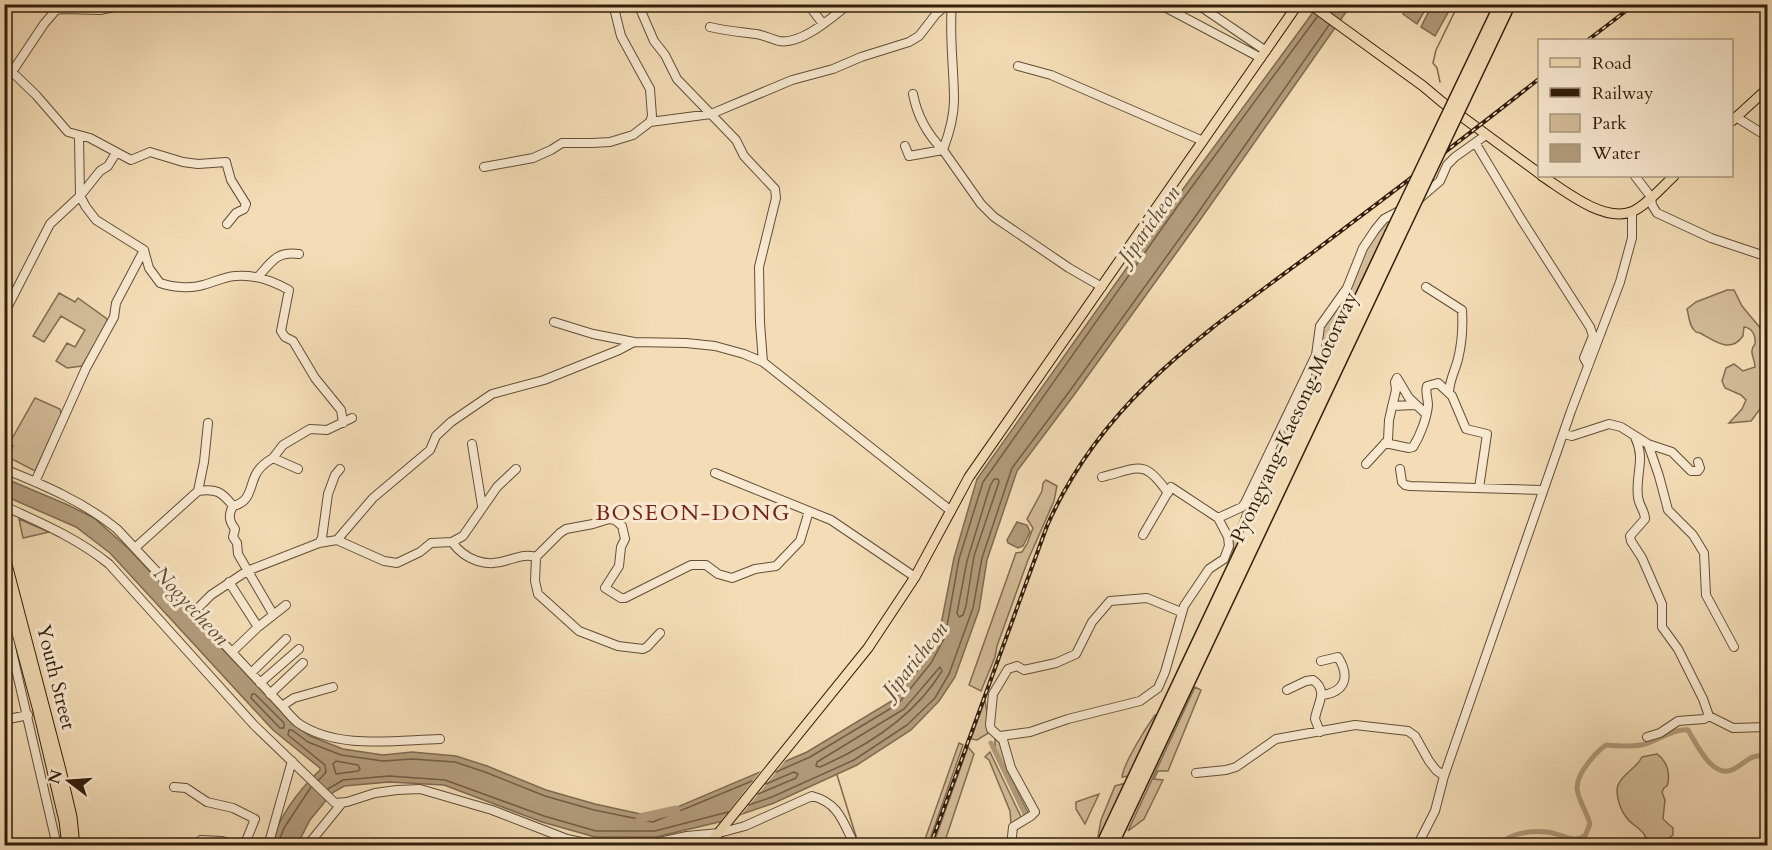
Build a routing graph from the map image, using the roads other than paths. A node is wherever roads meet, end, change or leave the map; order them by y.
1 (129, 4) edge
2 (613, 4) edge
3 (638, 4) edge
4 (808, 4) edge
5 (849, 4) edge
6 (950, 4) edge
7 (1159, 4) edge
8 (1197, 4) edge
9 (1298, 4) edge
10 (1500, 4) edge
11 (1510, 4) edge
12 (1311, 5) edge
13 (823, 24) junction
14 (710, 27) dead end
15 (1263, 55) junction
16 (1018, 66) dead end
17 (8, 74) edge
18 (1767, 88) edge
19 (913, 94) dead end
20 (711, 114) junction
21 (1734, 119) edge
22 (650, 122) junction
23 (1486, 135) junction
24 (79, 136) junction
25 (1767, 137) edge
26 (1203, 141) junction
27 (1476, 144) junction
28 (905, 146) dead end
29 (943, 150) junction
30 (116, 153) junction
31 (484, 167) dead end
32 (1538, 173) edge
33 (1544, 177) edge
34 (1636, 177) edge
35 (1673, 177) edge
36 (80, 196) junction
37 (1651, 197) junction
38 (1632, 212) junction
39 (227, 224) dead end
40 (1395, 236) junction
41 (144, 250) junction
42 (299, 254) dead end
43 (1767, 257) edge
44 (258, 277) junction
45 (1102, 286) junction
46 (1426, 287) dead end
47 (4, 314) edge
48 (554, 322) dead end
49 (634, 342) junction
50 (763, 362) junction
51 (1588, 365) junction
52 (1449, 393) junction
53 (1392, 405) junction
54 (1415, 405) junction
55 (1425, 413) junction
56 (352, 418) dead end
57 (208, 423) dead end
58 (343, 423) junction
59 (1564, 434) junction
60 (1635, 437) junction
61 (1385, 443) junction
62 (472, 444) dead end
63 (1648, 444) junction
64 (273, 458) junction
65 (1698, 462) dead end
66 (1366, 464) dead end
67 (297, 469) dead end
68 (340, 469) dead end
69 (516, 469) dead end
70 (1400, 469) dead end
71 (4, 470) edge
72 (715, 474) dead end
73 (1102, 477) dead end
74 (35, 482) junction
75 (1479, 488) junction
76 (1543, 490) junction
77 (198, 491) junction
78 (1168, 493) junction
79 (4, 506) edge
80 (233, 506) junction
81 (482, 506) junction
82 (809, 510) junction
83 (951, 511) junction
84 (1218, 518) junction
85 (1143, 535) dead end
86 (338, 540) junction
87 (452, 542) junction
88 (319, 543) junction
89 (136, 547) junction
90 (4, 554) edge
91 (536, 557) junction
92 (247, 571) junction
93 (915, 578) junction
94 (229, 582) junction
95 (4, 585) edge
96 (286, 605) dead end
97 (194, 612) junction
98 (1182, 612) junction
99 (273, 614) junction
100 (4, 617) edge
101 (258, 627) junction
102 (660, 633) dead end
103 (286, 639) dead end
104 (1734, 647) dead end
105 (299, 649) dead end
106 (232, 651) junction
107 (1321, 660) dead end
108 (303, 663) dead end
109 (251, 673) junction
110 (260, 683) junction
111 (333, 687) dead end
112 (1287, 690) dead end
113 (270, 694) junction
114 (1322, 695) junction
115 (279, 705) junction
116 (28, 715) junction
117 (1709, 716) junction
118 (4, 720) edge
119 (1767, 727) edge
120 (1320, 732) junction
121 (1000, 736) junction
122 (1647, 737) dead end
123 (440, 739) dead end
124 (292, 761) junction
125 (1196, 773) dead end
126 (1444, 776) junction
127 (174, 787) dead end
128 (342, 802) junction
129 (719, 833) junction
130 (201, 840) dead end
131 (57, 846) edge
132 (67, 846) edge
133 (75, 846) edge
134 (242, 846) edge
135 (268, 846) edge
136 (308, 846) edge
137 (623, 846) edge
138 (629, 846) edge
139 (708, 846) edge
140 (855, 846) edge
141 (1011, 846) edge
142 (1101, 846) edge
143 (1112, 846) edge
144 (1417, 846) edge

1 - 17 street
2 - 22 street
3 - 20 street
4 - 13 street
5 - 13 street
6 - 20 street
6 - 29 street
7 - 15 street
8 - 15 street
9 - 15 main road
10 - 40 highway, Pyongyang-Kaesong Motorway, bridge
11 - 40 highway, Pyongyang-Kaesong Motorway, bridge
12 - 23 main road
13 - 14 street
15 - 26 main road
16 - 26 street
17 - 24 street
18 - 21 main road
19 - 29 street
20 - 22 street
20 - 50 street
21 - 25 street
22 - 31 street
23 - 27 street
23 - 32 main road
24 - 30 street
24 - 36 street
26 - 45 main road
27 - 51 street
27 - 84 street
28 - 29 street
29 - 45 street
30 - 36 street
30 - 39 street
33 - 38 main road
34 - 37 street
35 - 37 main road
36 - 41 street
36 - 47 street
37 - 38 main road
37 - 43 street
38 - 51 street
40 - 142 highway, Pyongyang-Kaesong Motorway
40 - 143 highway, Pyongyang-Kaesong Motorway
41 - 44 street
41 - 74 street
42 - 44 street
44 - 58 street
45 - 83 main road
46 - 52 street
48 - 49 street
49 - 50 street
49 - 86 street
50 - 83 street
51 - 59 street
52 - 55 street
52 - 75 street
53 - 54 street
53 - 54 street
53 - 61 street
54 - 55 street
55 - 61 street
56 - 58 street
57 - 77 street
58 - 64 street
59 - 60 street
59 - 76 street
60 - 63 street
60 - 117 street
61 - 66 street
62 - 81 street
63 - 65 street
63 - 104 street
64 - 67 street
64 - 80 street
68 - 88 street
69 - 81 street
70 - 75 street
71 - 74 street
72 - 82 street
73 - 78 street
74 - 89 street
75 - 76 street
76 - 126 street
77 - 80 street
77 - 89 street
78 - 84 street
78 - 85 street
79 - 124 street
80 - 92 street
81 - 87 street
82 - 91 street
82 - 93 street
83 - 93 main road
84 - 98 street
86 - 87 street
86 - 88 street
87 - 91 street
88 - 92 street
89 - 97 street
90 - 133 main road, Youth Street
91 - 102 street
92 - 94 street
92 - 99 street
93 - 129 main road
94 - 97 street
94 - 101 street
95 - 132 main road, Youth Street
96 - 99 street
97 - 106 street
98 - 121 street
98 - 121 street
99 - 101 street
100 - 116 street
101 - 106 street
103 - 109 street
105 - 110 street
106 - 109 street
107 - 114 street
108 - 113 street
109 - 110 street
110 - 113 street
111 - 115 street
112 - 114 street
113 - 115 street
114 - 120 street
115 - 123 street
116 - 118 street
116 - 131 street
117 - 119 street
117 - 122 street
120 - 125 street
120 - 126 street
121 - 141 street
124 - 128 street
124 - 135 street
126 - 144 street
127 - 134 street
128 - 136 street
128 - 137 street
129 - 138 street
129 - 139 main road
129 - 140 street
130 - 134 street

